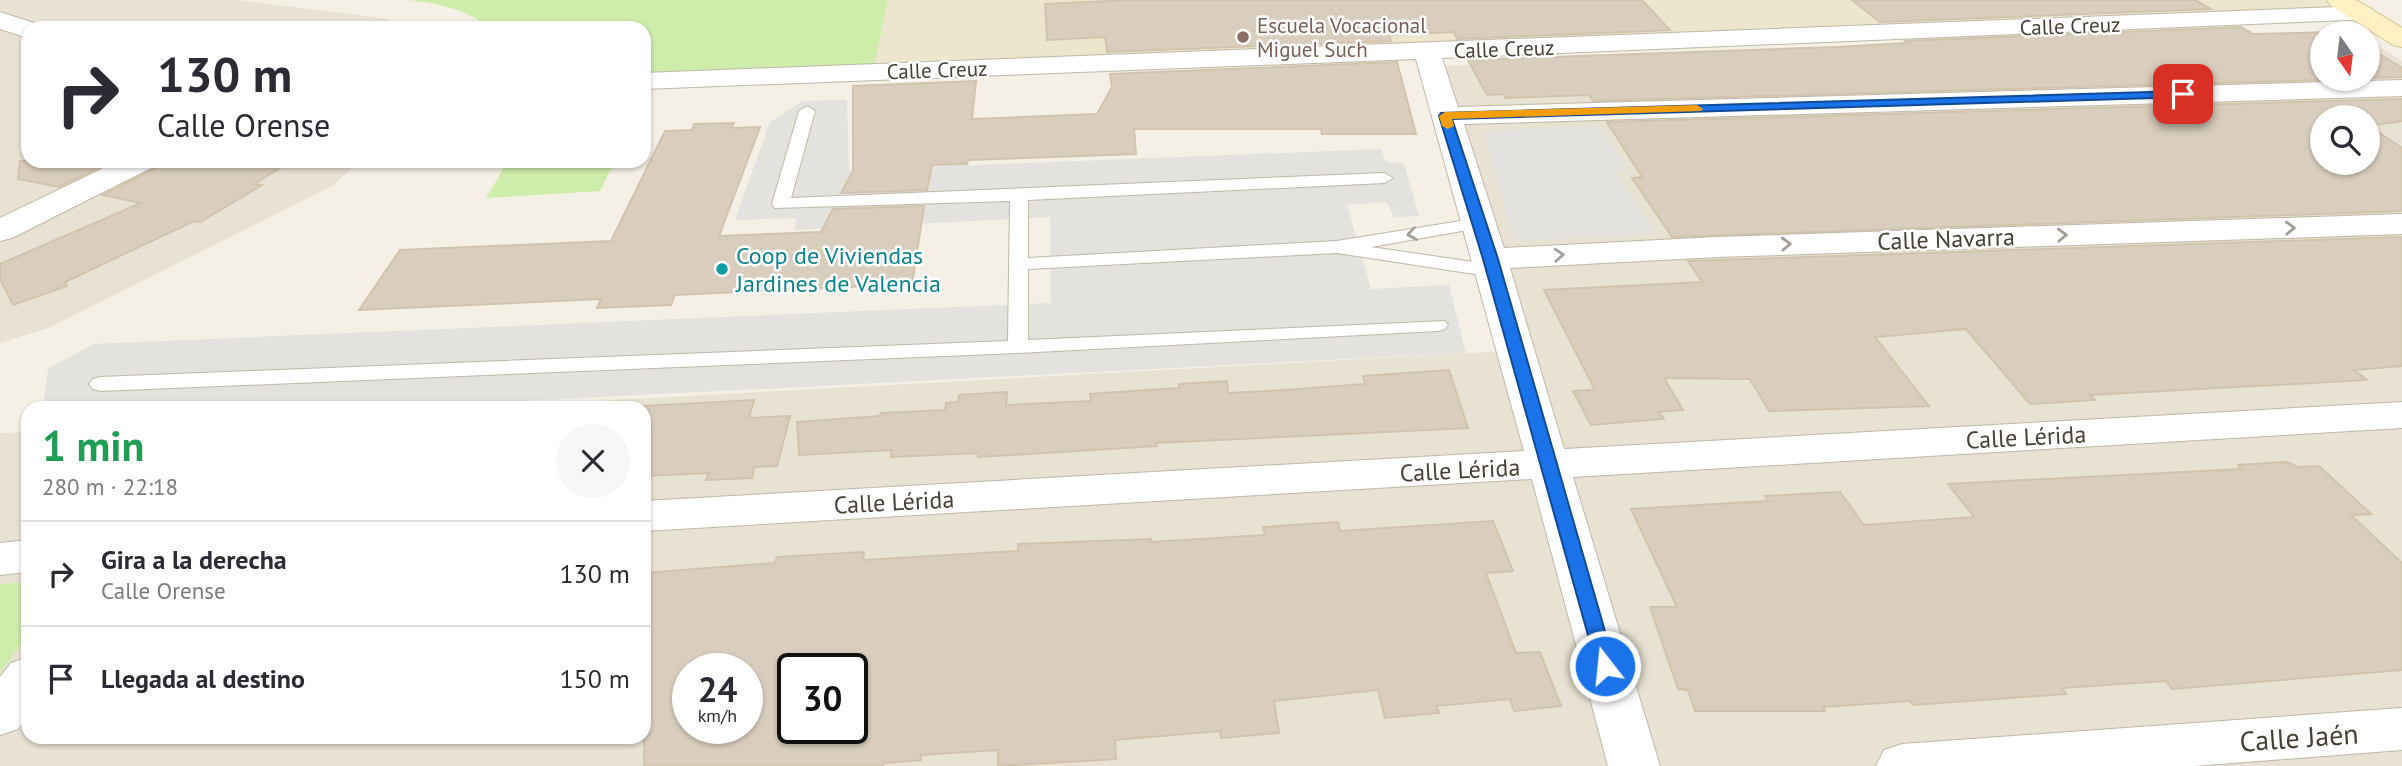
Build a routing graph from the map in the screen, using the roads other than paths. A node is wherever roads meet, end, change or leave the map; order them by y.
1 (2339, 0) edge
2 (2363, 14) junction
3 (0, 20) edge
4 (21, 28) edge
5 (2402, 39) edge
6 (1427, 52) junction
7 (651, 81) edge
8 (2402, 88) edge
9 (807, 111) dead end
10 (1445, 116) junction
11 (128, 168) edge
12 (1384, 178) dead end
13 (1019, 195) junction
14 (2402, 224) edge
15 (0, 231) edge
16 (1337, 247) junction
17 (1488, 251) junction
18 (1019, 264) junction
19 (1438, 326) dead end
20 (1018, 347) junction
21 (100, 384) dead end
22 (2402, 415) edge
23 (1547, 465) junction
24 (651, 516) edge
25 (21, 557) edge
26 (0, 559) edge
27 (21, 686) edge
28 (0, 714) edge
29 (2402, 729) edge
30 (1634, 766) edge
31 (1902, 766) edge

1 - 2 main road
2 - 5 main road
2 - 6 street, Calle Creuz
3 - 4 street
6 - 7 street, Calle Creuz
6 - 10 street
8 - 10 street
9 - 13 lane
10 - 17 street
11 - 15 street
12 - 13 lane
13 - 18 lane
17 -> 14 street, Calle Navarra
16 - 17 lane
17 -> 16 lane
16 - 18 lane
17 - 23 street
18 - 20 lane
19 - 20 lane
20 - 21 lane
22 - 23 street, Calle Lérida
23 - 24 street, Calle Lérida
23 - 30 street
25 - 26 street
27 - 28 street
29 - 31 street, Calle Jaén

